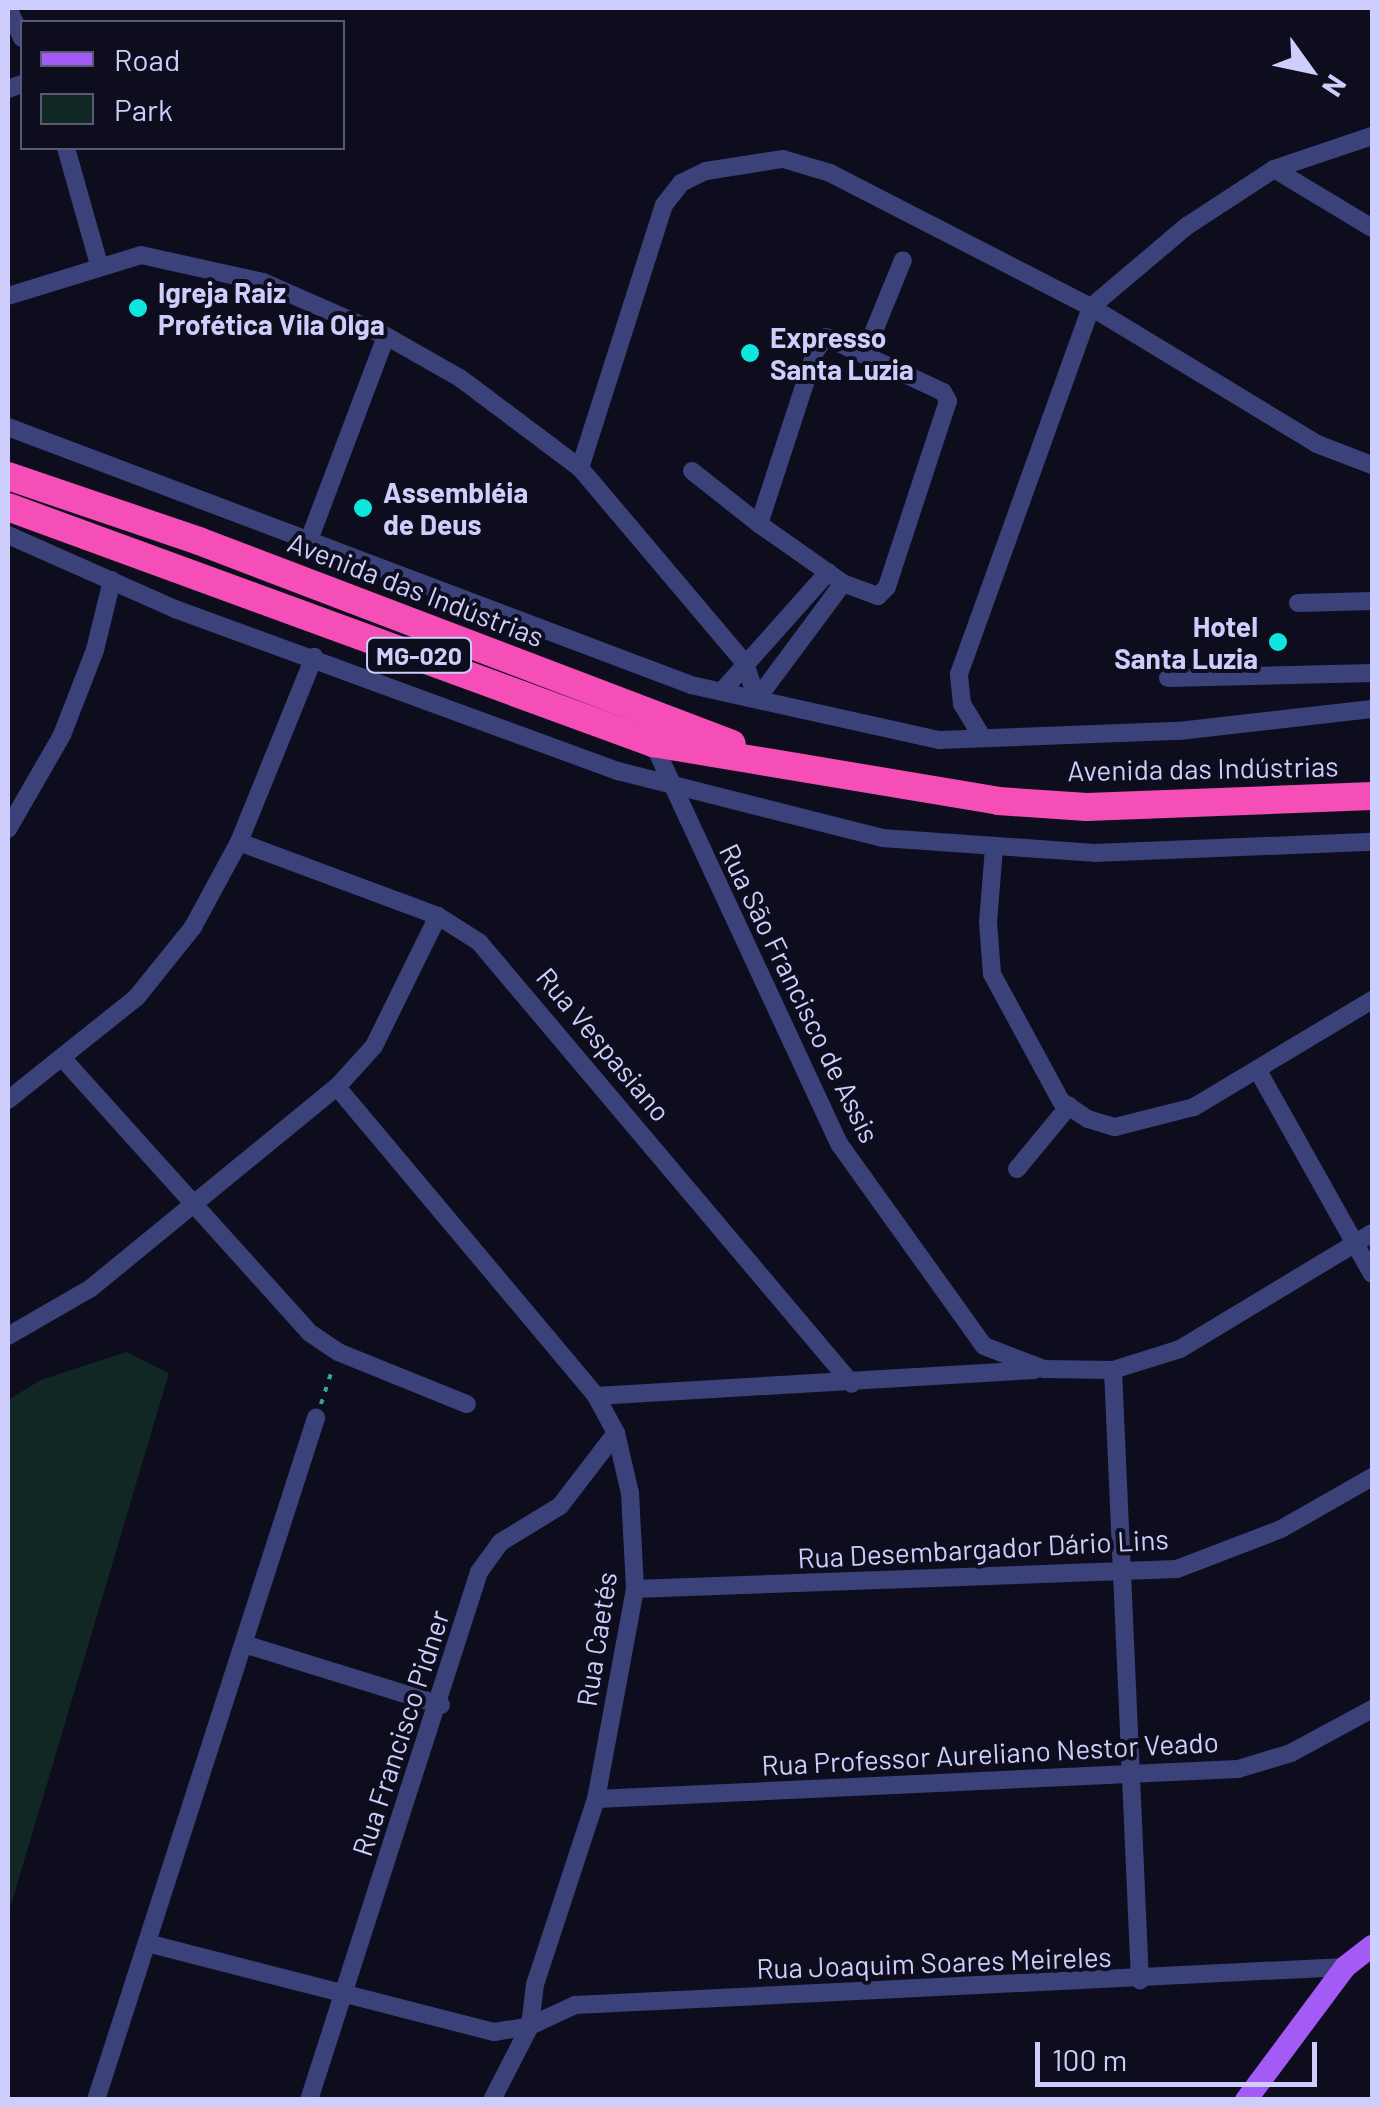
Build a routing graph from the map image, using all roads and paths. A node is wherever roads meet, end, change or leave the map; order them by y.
1 (8, 8) edge
2 (20, 34) edge
3 (1372, 136) edge
4 (67, 150) edge
5 (1274, 169) junction
6 (1372, 228) edge
7 (903, 260) dead end
8 (99, 264) junction
9 (8, 296) edge
10 (1090, 307) junction
11 (386, 336) junction
12 (865, 353) junction
13 (8, 427) edge
14 (1372, 464) edge
15 (580, 468) junction
16 (692, 470) dead end
17 (8, 476) edge
18 (84, 503) junction
19 (8, 507) edge
20 (46, 518) junction
21 (759, 524) junction
22 (8, 535) edge
23 (309, 540) junction
24 (32, 544) junction
25 (836, 577) junction
26 (112, 580) junction
27 (453, 597) junction
28 (1372, 601) edge
29 (1298, 604) dead end
30 (440, 632) junction
31 (538, 632) junction
32 (314, 657) junction
33 (745, 663) junction
34 (525, 665) junction
35 (1372, 673) edge
36 (1168, 678) dead end
37 (723, 690) junction
38 (757, 699) junction
39 (1372, 709) edge
40 (982, 737) junction
41 (653, 743) junction
42 (798, 770) junction
43 (665, 779) junction
44 (1372, 796) edge
45 (8, 829) edge
46 (239, 842) junction
47 (1372, 842) edge
48 (994, 848) junction
49 (438, 916) junction
50 (1372, 1000) edge
51 (64, 1061) junction
52 (1257, 1069) junction
53 (337, 1088) junction
54 (8, 1100) edge
55 (1069, 1106) junction
56 (1017, 1169) dead end
57 (189, 1205) junction
58 (1372, 1233) edge
59 (1355, 1244) junction
60 (1372, 1274) edge
61 (8, 1336) edge
62 (338, 1352) junction
63 (1044, 1369) junction
64 (1113, 1370) junction
65 (852, 1384) junction
66 (596, 1396) junction
67 (467, 1404) dead end
68 (316, 1418) joint
69 (616, 1433) junction
70 (1372, 1477) edge
71 (1119, 1575) junction
72 (635, 1589) junction
73 (247, 1645) junction
74 (441, 1705) junction
75 (1372, 1709) edge
76 (1130, 1775) junction
77 (596, 1799) junction
78 (147, 1943) junction
79 (1372, 1946) edge
80 (1345, 1967) junction
81 (1140, 1980) junction
82 (345, 1992) junction
83 (530, 2026) junction
84 (96, 2100) edge
85 (309, 2100) edge
86 (492, 2100) edge
87 (1246, 2100) edge

1 - 2 street
3 - 5 street
4 - 8 street
5 - 6 street
5 - 10 street
7 - 12 street
8 - 9 street
8 - 11 street
10 - 14 street
10 - 15 street
10 - 40 street
11 - 15 street
11 - 23 street
12 - 21 street
12 - 25 street
13 - 23 street
15 - 33 street
16 - 21 street
17 - 18 highway, Avenida das Indústrias / MG-020
18 - 20 street
18 - 30 highway, Avenida das Indústrias / MG-020
19 - 20 highway, Avenida das Indústrias / MG-020
20 - 24 street
20 - 41 highway, Avenida das Indústrias / MG-020
21 - 25 street
22 - 24 street
23 - 27 street
24 - 26 street
25 - 33 street
25 - 38 street
26 - 32 street
26 - 45 street
27 - 30 street
27 - 31 street
28 - 29 street
30 - 34 highway, Avenida das Indústrias / MG-020
31 - 34 street
31 - 37 street
32 - 43 street
32 - 46 street
33 - 37 street
33 - 38 street
34 - 42 highway, Avenida das Indústrias / MG-020
35 - 36 street
37 - 38 street
38 - 40 street
39 - 40 street
41 - 42 highway, Avenida das Indústrias / MG-020
41 - 43 street, Rua São Francisco de Assis
42 - 44 highway, Avenida das Indústrias / MG-020
43 - 48 street
43 - 63 street, Rua São Francisco de Assis
46 - 49 street, Rua Vespasiano
46 - 51 street
47 - 48 street
48 - 55 street
49 - 53 street
49 - 65 street, Rua Vespasiano
50 - 52 street
51 - 54 street
51 - 57 street
52 - 55 street
52 - 59 street
53 - 57 street
53 - 66 street, Rua Caetés
55 - 56 street
57 - 61 street
57 - 62 street
58 - 59 street, Rua São Francisco de Assis
59 - 60 street
59 - 64 street, Rua São Francisco de Assis
62 - 67 street
62 - 68 path
63 - 64 street, Rua São Francisco de Assis
63 - 65 street
64 - 71 street
65 - 66 street
66 - 69 street, Rua Caetés
68 - 73 street
69 - 72 street, Rua Caetés
69 - 74 street, Rua Francisco Pidner
70 - 71 street, Rua Desembargador Dário Lins
71 - 72 street, Rua Desembargador Dário Lins
71 - 76 street
72 - 77 street, Rua Caetés
73 - 74 street
73 - 78 street
74 - 82 street, Rua Francisco Pidner
75 - 76 street, Rua Professor Aureliano Nestor Veado
76 - 77 street, Rua Professor Aureliano Nestor Veado
76 - 81 street
77 - 83 street, Rua Caetés
78 - 82 street
78 - 84 street
79 - 80 main road
80 - 81 street, Rua Joaquim Soares Meireles
80 - 87 main road
81 - 83 street, Rua Joaquim Soares Meireles
82 - 83 street
82 - 85 street, Rua Francisco Pidner
83 - 86 street, Rua Caetés

